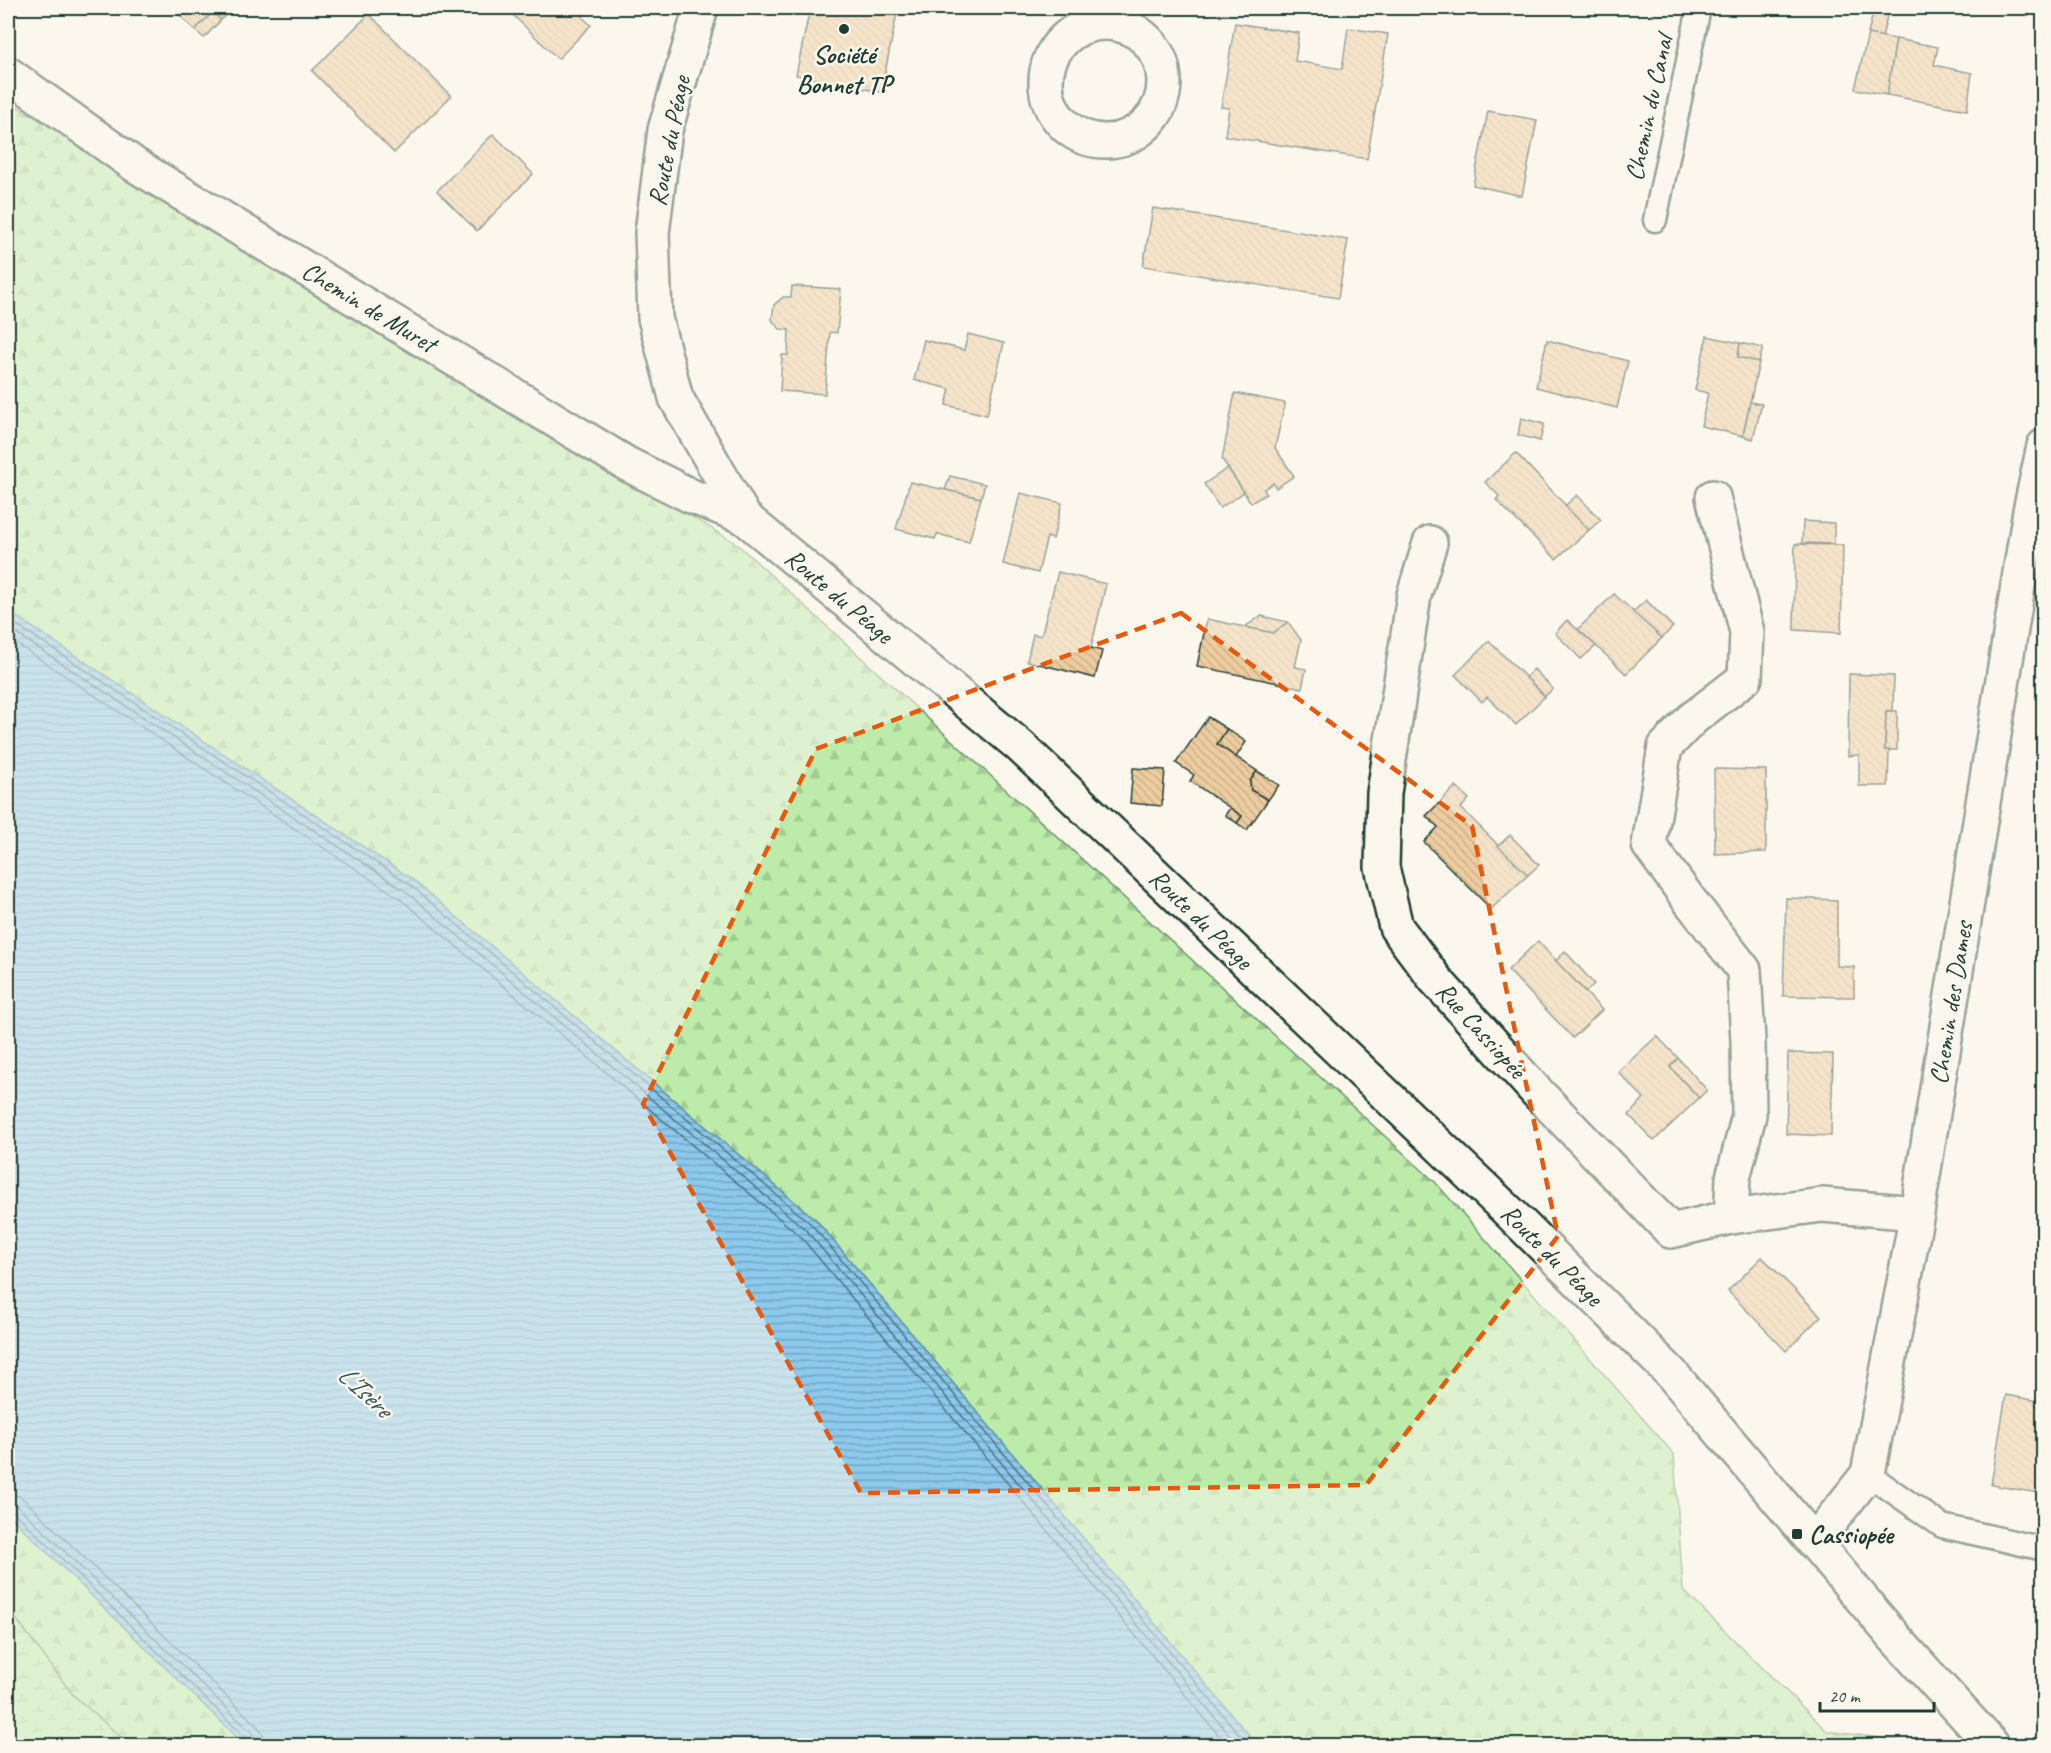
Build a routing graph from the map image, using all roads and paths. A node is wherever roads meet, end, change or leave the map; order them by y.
1 (701, 8) edge
2 (1699, 8) edge
3 (8, 74) edge
4 (1655, 220) dead end
5 (2043, 446) edge
6 (1713, 497) dead end
7 (2037, 512) edge
8 (744, 517) junction
9 (1431, 543) dead end
10 (1917, 1213) junction
11 (1731, 1217) junction
12 (1868, 1474) junction
13 (1814, 1542) junction
14 (2043, 1549) edge
15 (1993, 1746) edge

1 - 8 street, Route du Péage
2 - 4 lane, Chemin du Canal
3 - 8 street, Chemin de Muret
5 - 7 street, Chemin des Dames
6 - 11 street
7 - 10 street, Chemin des Dames
8 - 13 street, Route du Péage
9 - 11 street, Rue Cassiopée
10 - 11 street, Rue Cassiopée
10 - 12 street, Chemin des Dames
12 - 13 street, Chemin des Dames
12 - 14 lane
13 - 15 street, Route du Péage

